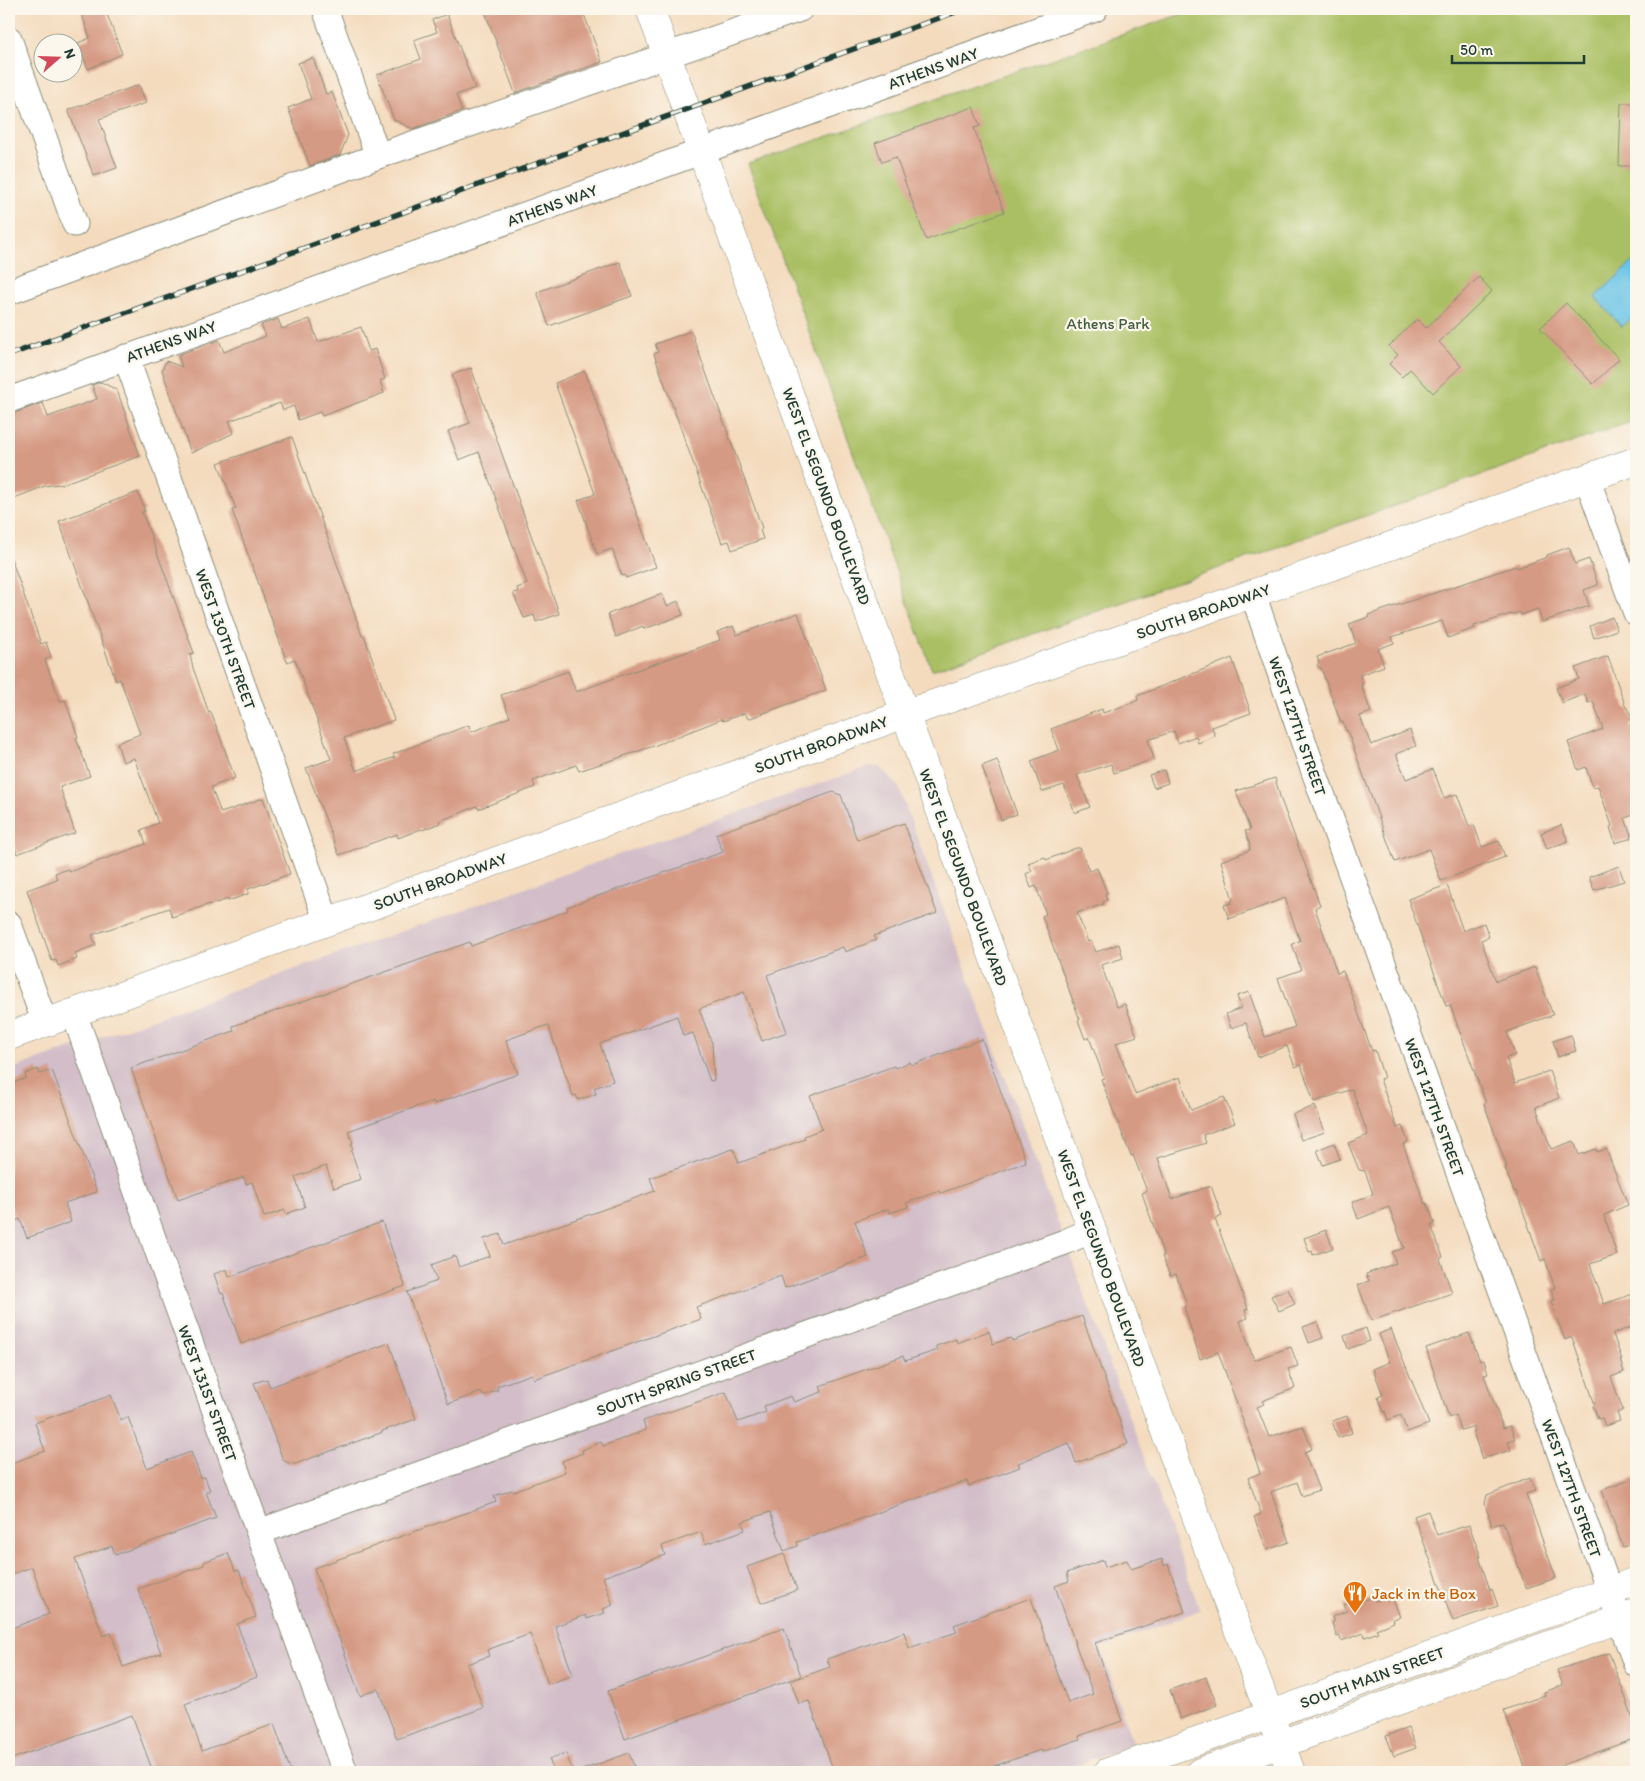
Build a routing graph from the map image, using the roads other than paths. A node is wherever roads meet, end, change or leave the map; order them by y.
1 (324, 9) edge
2 (650, 9) edge
3 (800, 9) edge
4 (1095, 9) edge
5 (9, 39) edge
6 (667, 55) junction
7 (703, 152) junction
8 (378, 156) junction
9 (75, 224) dead end
10 (9, 292) edge
11 (126, 357) junction
12 (9, 400) edge
13 (1636, 460) edge
14 (1587, 478) junction
15 (1253, 594) junction
16 (1636, 613) edge
17 (905, 714) junction
18 (327, 922) junction
19 (9, 924) edge
20 (74, 1013) junction
21 (45, 1023) junction
22 (9, 1036) edge
23 (1092, 1230) junction
24 (258, 1532) junction
25 (1636, 1581) edge
26 (1610, 1591) junction
27 (1628, 1616) edge
28 (1636, 1664) edge
29 (1269, 1715) junction
30 (1281, 1744) junction
31 (345, 1772) edge
32 (1108, 1772) edge
33 (1200, 1772) edge
34 (1291, 1772) edge

1 - 8 street
2 - 6 main road, WEST EL SEGUNDO BOULEVARD
3 - 6 street
4 - 7 street, ATHENS WAY
5 - 9 street
6 - 7 main road, WEST EL SEGUNDO BOULEVARD
6 - 8 street
7 - 11 street, ATHENS WAY
7 - 17 main road, WEST EL SEGUNDO BOULEVARD
8 - 10 street
11 - 12 street, ATHENS WAY
11 - 18 street, WEST 130TH STREET
13 - 14 main road, SOUTH BROADWAY
14 - 15 main road, SOUTH BROADWAY
14 - 16 street
15 - 17 main road, SOUTH BROADWAY
15 - 26 street, WEST 127TH STREET
17 - 18 main road, SOUTH BROADWAY
17 - 23 main road, WEST EL SEGUNDO BOULEVARD
18 - 20 main road, SOUTH BROADWAY
19 - 21 street
20 - 21 main road, SOUTH BROADWAY
20 - 24 street, WEST 131ST STREET
21 - 22 main road, SOUTH BROADWAY
23 - 24 street, SOUTH SPRING STREET
23 - 29 main road, WEST EL SEGUNDO BOULEVARD
24 - 31 street, WEST 131ST STREET
25 - 26 main road, SOUTH MAIN STREET
26 - 27 street, WEST 127TH STREET
26 - 29 main road, SOUTH MAIN STREET
27 - 28 street, WEST 127TH STREET
27 - 30 main road, SOUTH MAIN STREET
29 - 30 main road, WEST EL SEGUNDO BOULEVARD
29 - 32 main road, SOUTH MAIN STREET
30 - 33 main road, SOUTH MAIN STREET
30 - 34 main road, WEST EL SEGUNDO BOULEVARD

